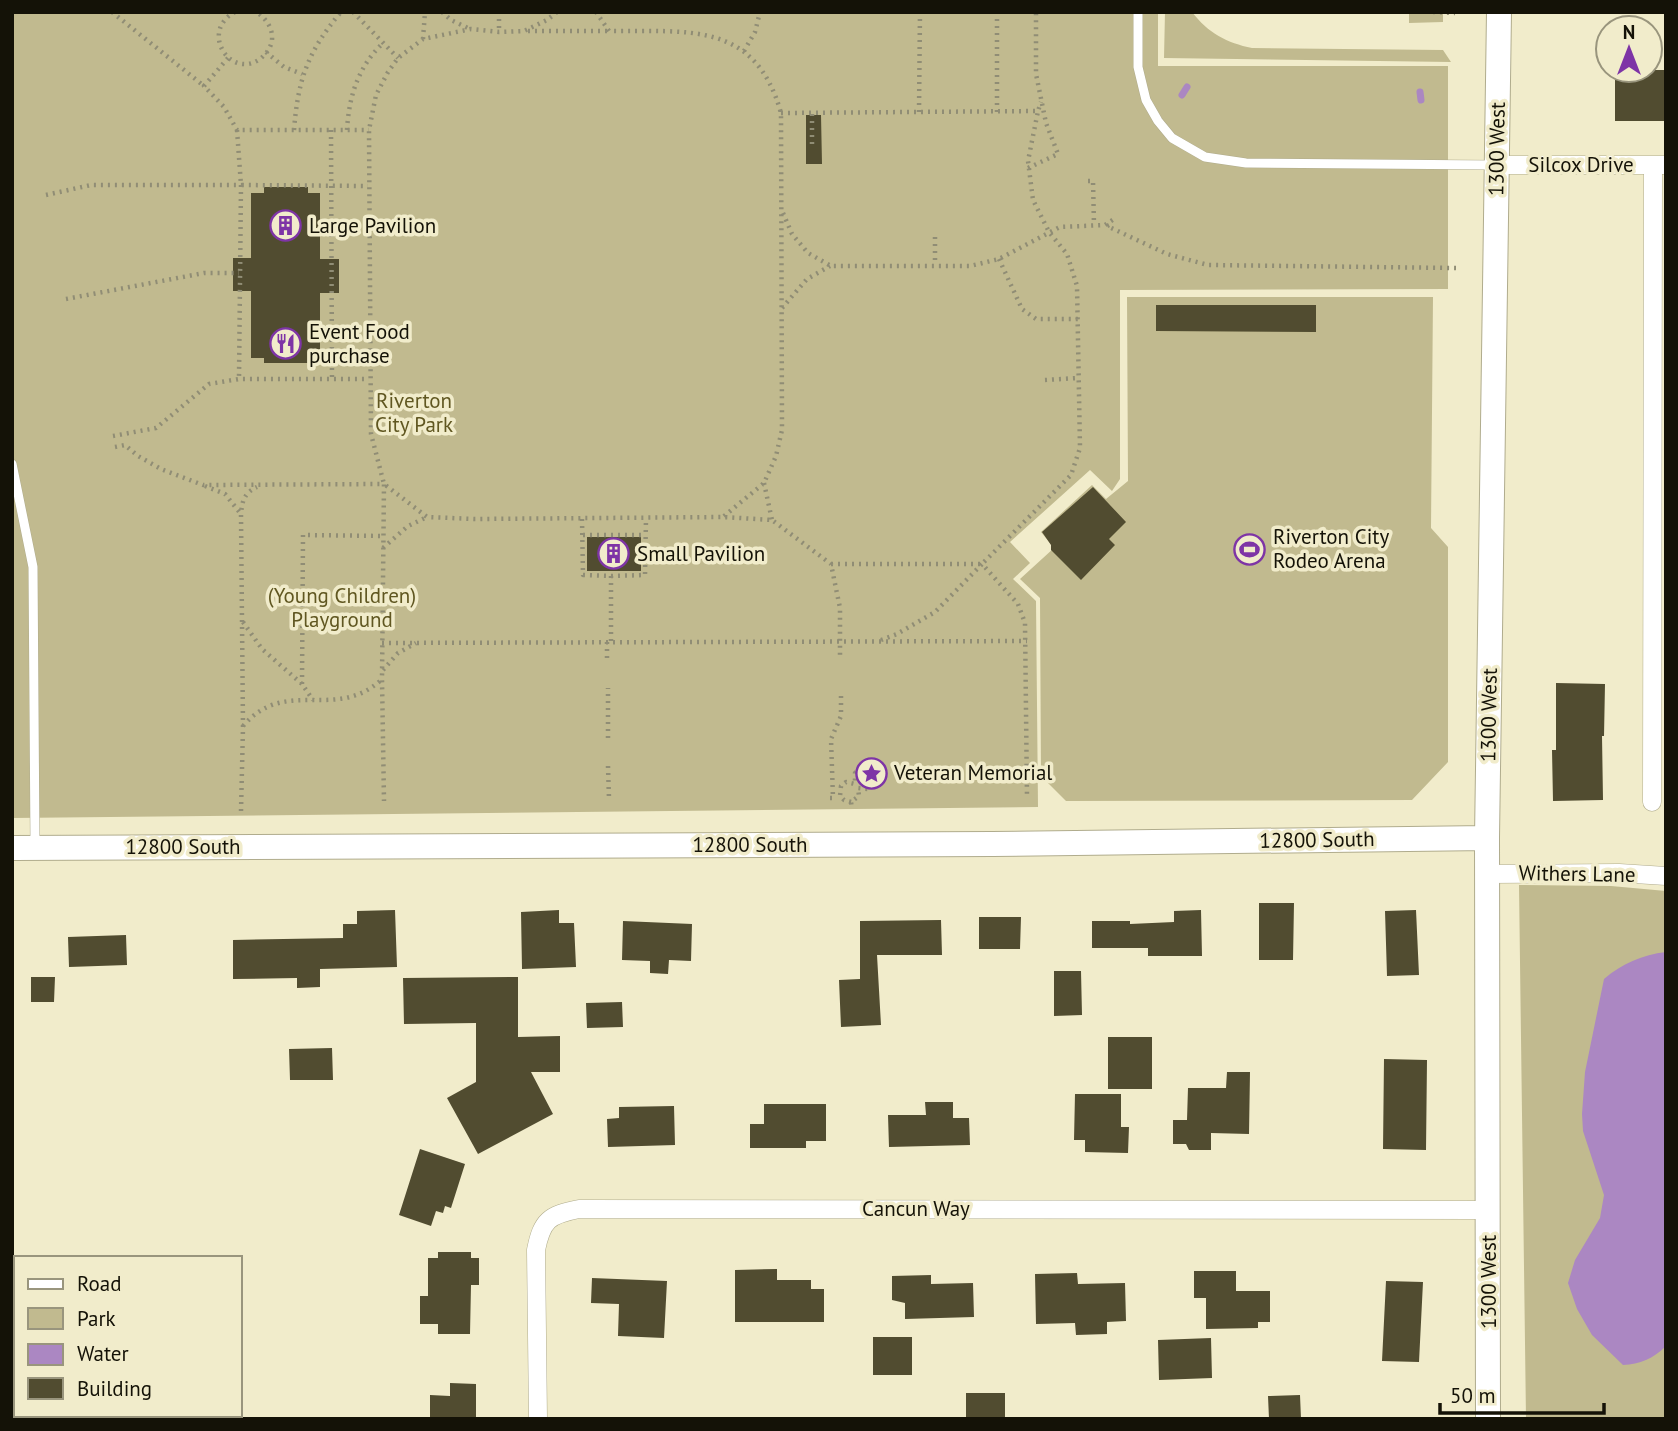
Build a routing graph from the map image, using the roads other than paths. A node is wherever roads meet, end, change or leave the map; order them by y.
1 (1138, 12) edge
2 (1499, 12) edge
3 (1497, 165) junction
4 (1659, 165) edge
5 (1659, 301) edge
6 (12, 464) edge
7 (1659, 512) edge
8 (1659, 728) edge
9 (1652, 802) dead end
10 (1487, 838) junction
11 (24, 848) edge
12 (1488, 874) junction
13 (1666, 876) edge
14 (1489, 1210) junction
15 (538, 1419) edge
16 (1488, 1419) edge

1 - 3 lane
2 - 3 street, 1300 West
3 - 4 street, Silcox Drive
3 - 10 street, 1300 West
4 - 5 street
5 - 7 street
6 - 11 lane
7 - 8 street
8 - 9 street
10 - 11 street, 12800 South
10 - 12 street, 1300 West
12 - 13 street, Withers Lane
12 - 14 street, 1300 West
14 - 15 street, Cancun Way
14 - 16 street, 1300 West

